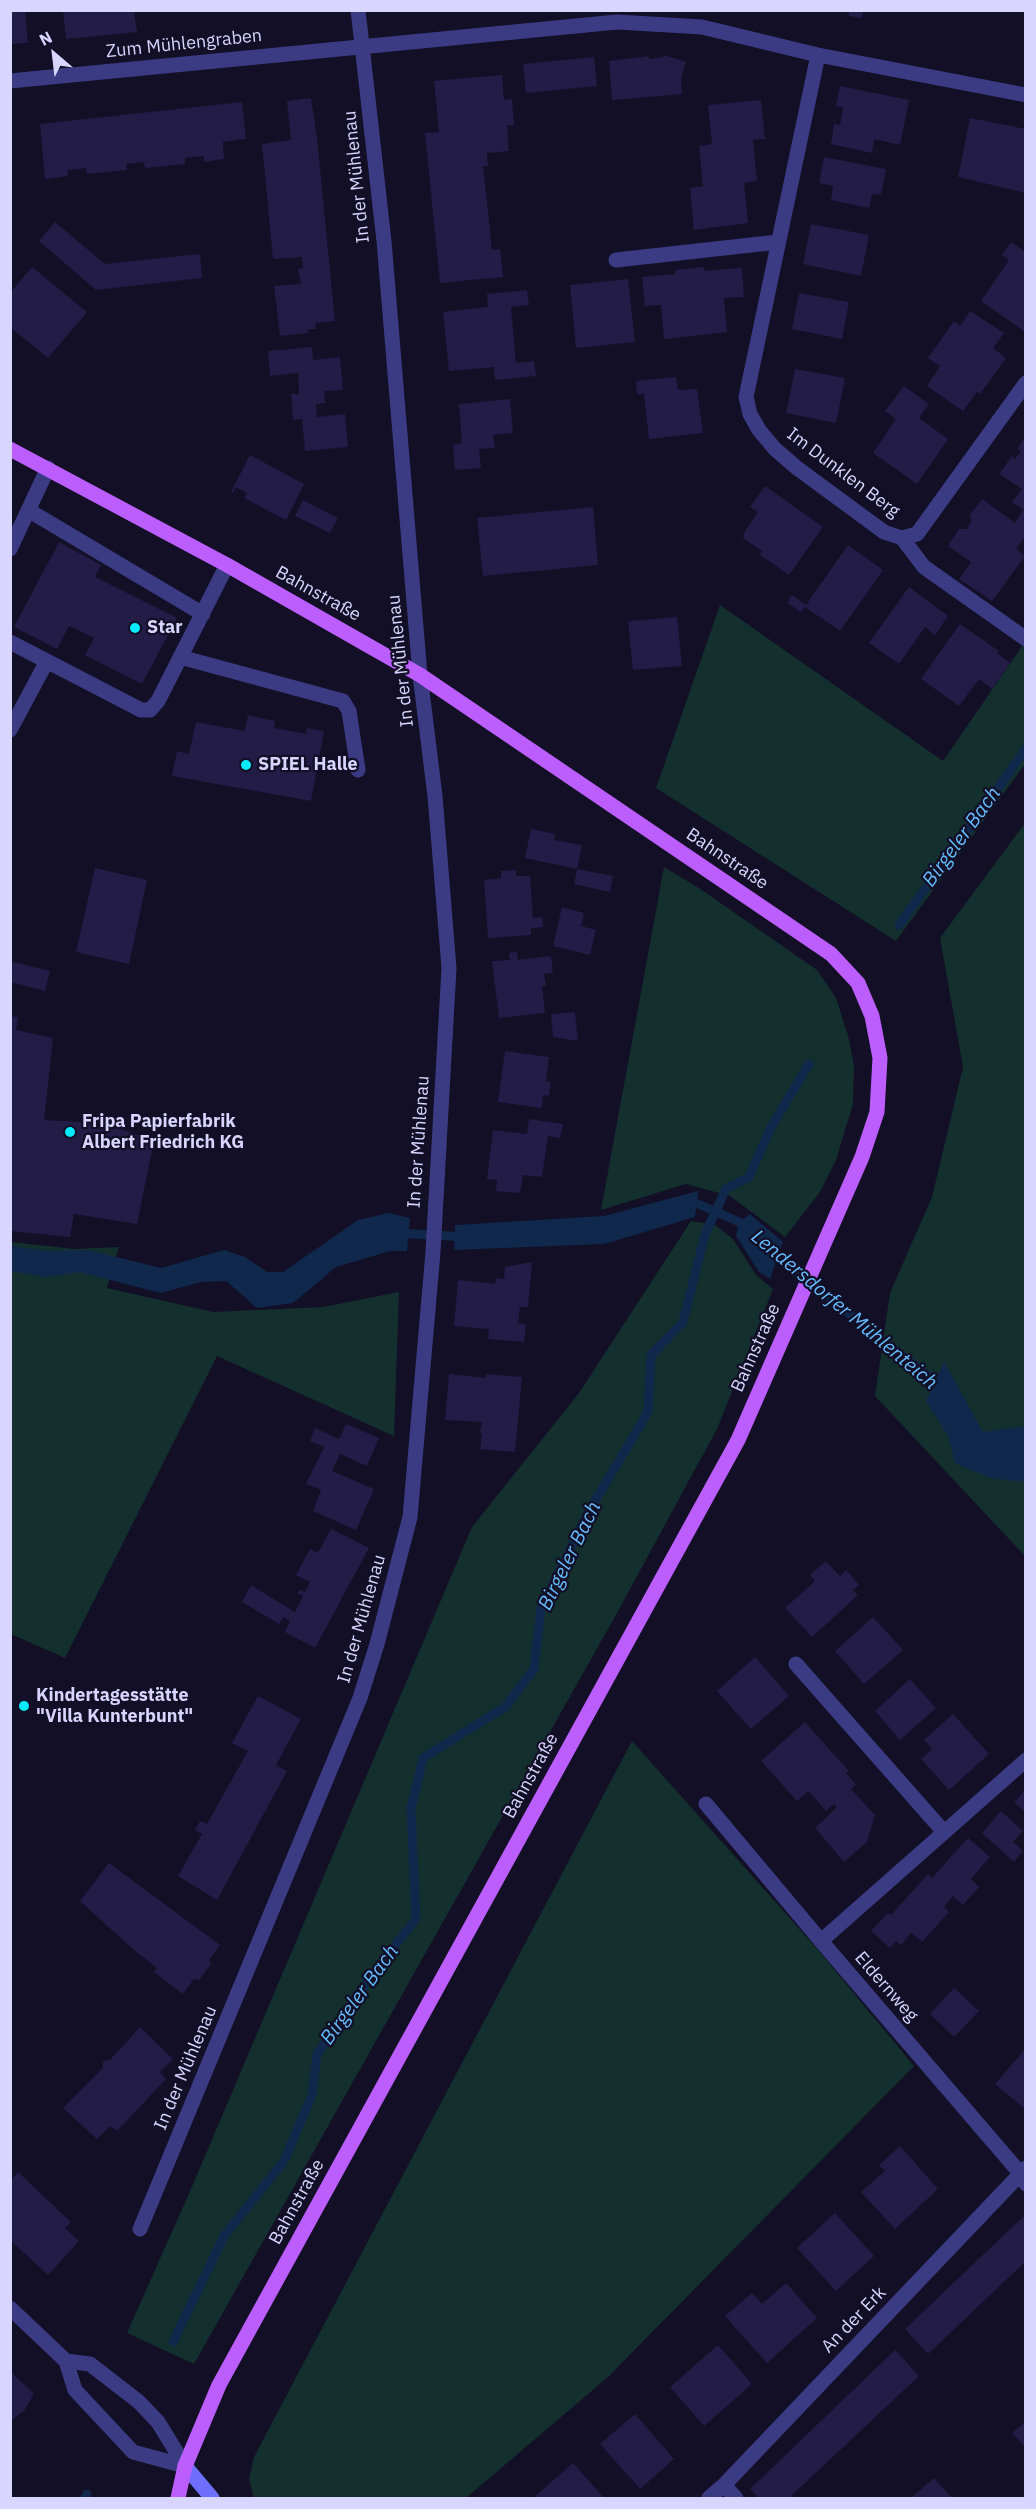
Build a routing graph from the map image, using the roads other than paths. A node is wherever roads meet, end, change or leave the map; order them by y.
1 (358, 10) edge
2 (618, 16) edge
3 (362, 46) junction
4 (818, 55) junction
5 (10, 81) edge
6 (1026, 95) edge
7 (778, 242) junction
8 (616, 260) dead end
9 (1026, 383) edge
10 (10, 449) edge
11 (48, 468) junction
12 (28, 510) junction
13 (902, 538) junction
14 (10, 549) edge
15 (227, 565) junction
16 (202, 614) junction
17 (1026, 639) edge
18 (10, 642) edge
19 (180, 657) junction
20 (47, 661) junction
21 (420, 675) junction
22 (10, 730) edge
23 (358, 770) dead end
24 (796, 1664) dead end
25 (1026, 1760) edge
26 (706, 1804) dead end
27 (944, 1832) junction
28 (821, 1941) junction
29 (1024, 2175) edge
30 (140, 2229) dead end
31 (10, 2308) edge
32 (66, 2361) junction
33 (185, 2466) junction
34 (724, 2485) junction
35 (178, 2499) edge
36 (213, 2499) edge
37 (709, 2499) edge
38 (736, 2499) edge

1 - 3 street, In der Mühlenau
2 - 3 street
2 - 4 street
3 - 5 street, Zum Mühlengraben
3 - 21 street, In der Mühlenau
4 - 6 street
4 - 7 street, Im Dunklen Berg
7 - 8 street
7 - 13 street, Im Dunklen Berg
9 - 13 street, Im Dunklen Berg
10 - 11 main road, Bahnstraße
11 - 12 street
11 - 15 main road, Bahnstraße
12 - 14 street
12 - 16 street
13 - 17 street
15 - 16 street
15 - 21 main road, Bahnstraße
16 - 19 street
18 - 20 street
19 - 20 street
19 - 23 street
20 - 22 street
21 - 30 street, In der Mühlenau
21 - 33 main road, Bahnstraße
24 - 27 street
25 - 27 street
26 - 28 street, Eldernweg
27 - 28 street
28 - 29 street, Eldernweg
29 - 34 street, An der Erk
31 - 32 street
32 - 33 street
32 - 33 street
33 - 35 main road, Bahnstraße
33 - 36 street
34 - 37 street, An der Erk
34 - 38 street

